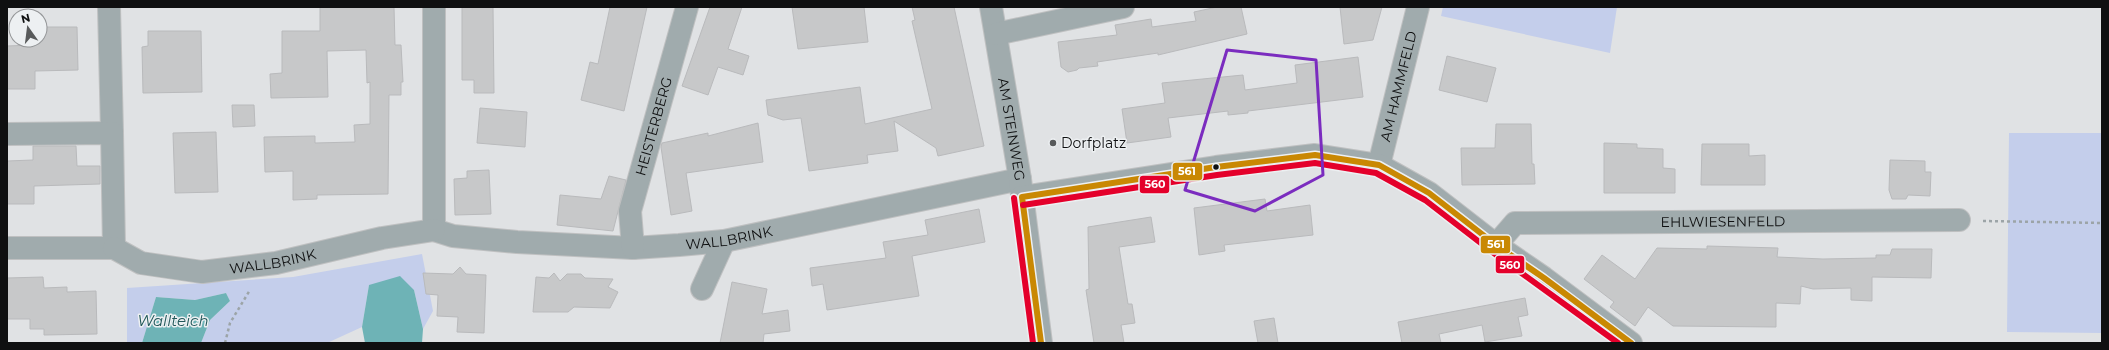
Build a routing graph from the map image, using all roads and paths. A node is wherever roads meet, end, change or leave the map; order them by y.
1 (109, 7) edge
2 (434, 7) edge
3 (687, 7) edge
4 (991, 7) edge
5 (1123, 7) edge
6 (1418, 7) edge
7 (996, 34) junction
8 (112, 133) junction
9 (7, 134) edge
10 (1379, 166) junction
11 (1021, 188) junction
12 (1959, 220) joint
13 (2102, 223) edge
14 (434, 230) junction
15 (724, 241) junction
16 (1496, 245) junction
17 (7, 248) edge
18 (114, 248) junction
19 (633, 248) junction
20 (266, 264) junction
21 (702, 289) dead end
22 (225, 343) edge
23 (1041, 343) edge
24 (1631, 343) edge

1 - 8 street
2 - 14 street
3 - 19 street, HEISTERBERG
4 - 7 street, AM STEINWEG
5 - 7 street
6 - 10 street, AM HAMMFELD
7 - 11 street, AM STEINWEG
8 - 9 street
8 - 18 street
10 - 11 street, WALLBRINK
10 - 16 street, WALLBRINK
11 - 15 street, WALLBRINK
11 - 23 street, AM STEINWEG
12 - 13 path
12 - 16 street, EHLWIESENFELD
14 - 19 street, WALLBRINK
14 - 20 street, WALLBRINK
15 - 19 street, WALLBRINK
15 - 21 street
16 - 24 street, WALLBRINK
17 - 18 street
18 - 20 street, WALLBRINK
20 - 22 path

